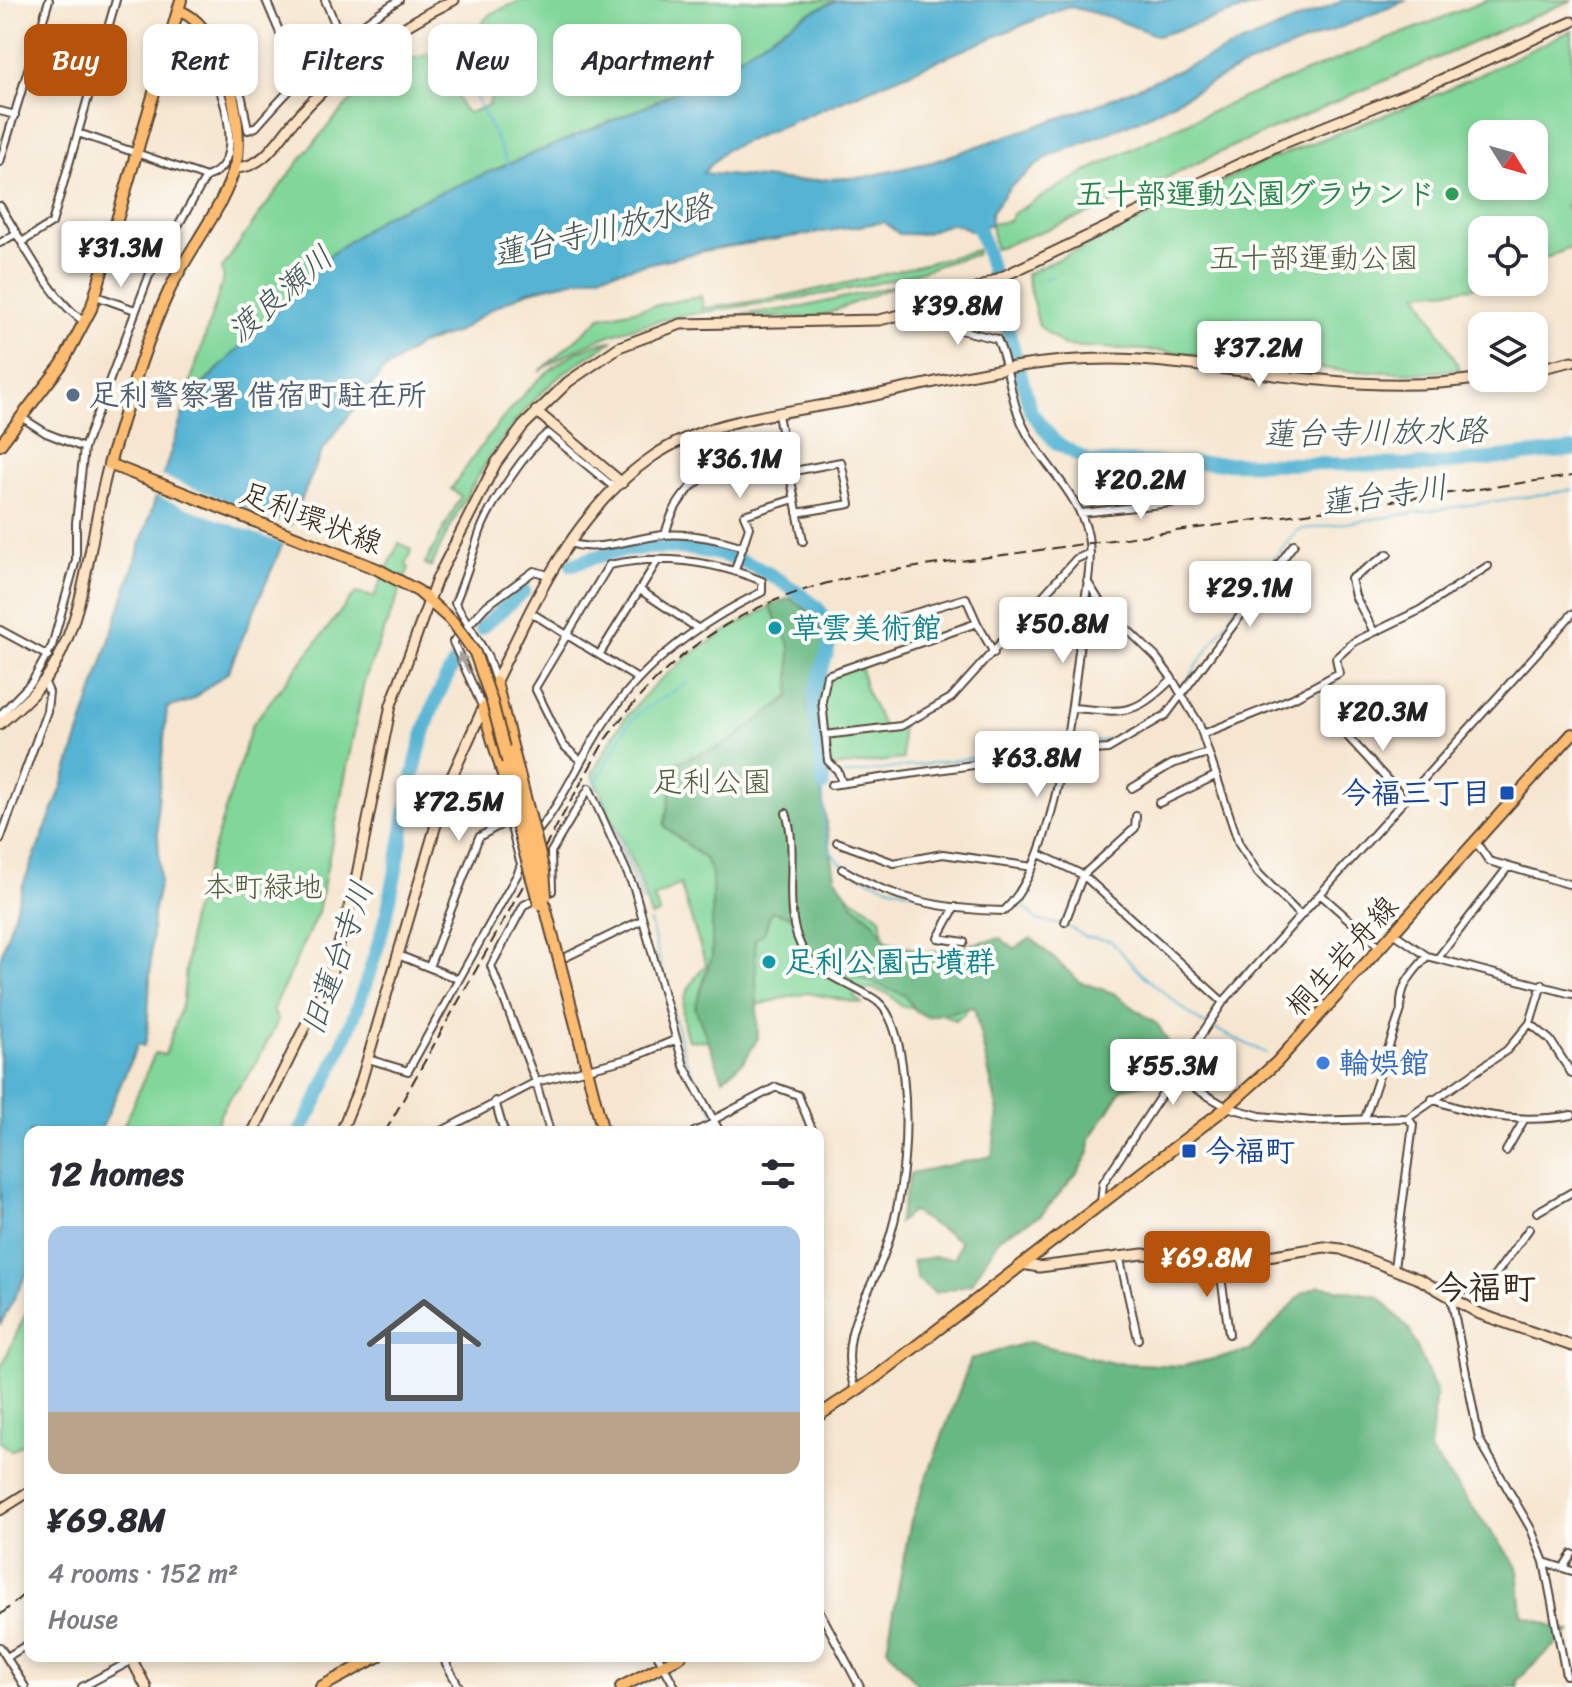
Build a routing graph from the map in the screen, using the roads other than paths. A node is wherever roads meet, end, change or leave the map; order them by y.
1 (49, 0) edge
2 (266, 0) edge
3 (325, 0) edge
4 (399, 0) edge
5 (454, 0) edge
6 (114, 1) edge
7 (180, 6) edge
8 (1572, 22) edge
9 (200, 24) edge
10 (276, 24) edge
11 (335, 24) edge
12 (365, 24) edge
13 (222, 96) edge
14 (231, 96) edge
15 (241, 96) edge
16 (283, 96) edge
17 (0, 111) edge
18 (15, 115) junction
19 (78, 133) junction
20 (138, 152) junction
21 (0, 162) edge
22 (234, 168) junction
23 (206, 177) junction
24 (0, 206) edge
25 (17, 233) junction
26 (22, 242) junction
27 (0, 243) edge
28 (96, 296) junction
29 (943, 305) junction
30 (135, 310) junction
31 (85, 322) junction
32 (1572, 361) edge
33 (1548, 367) edge
34 (1008, 368) junction
35 (1468, 379) edge
36 (536, 411) junction
37 (778, 415) junction
38 (21, 417) junction
39 (0, 445) edge
40 (784, 447) junction
41 (84, 448) junction
42 (109, 464) junction
43 (789, 472) junction
44 (619, 486) junction
45 (794, 499) junction
46 (1197, 500) dead end
47 (797, 513) junction
48 (1081, 513) junction
49 (665, 535) junction
50 (803, 541) dead end
51 (569, 542) junction
52 (1294, 544) dead end
53 (743, 549) junction
54 (1090, 553) junction
55 (1388, 554) dead end
56 (658, 560) junction
57 (1488, 566) dead end
58 (736, 567) junction
59 (548, 575) junction
60 (1087, 581) junction
61 (640, 590) junction
62 (428, 599) junction
63 (530, 612) junction
64 (1572, 614) edge
65 (892, 620) dead end
66 (469, 623) junction
67 (977, 623) junction
68 (697, 628) junction
69 (0, 630) edge
70 (1374, 632) junction
71 (565, 633) junction
72 (994, 653) junction
73 (599, 655) junction
74 (48, 656) junction
75 (638, 679) junction
76 (1172, 679) junction
77 (44, 681) junction
78 (496, 682) junction
79 (1182, 696) junction
80 (483, 708) junction
81 (1073, 708) junction
82 (0, 715) edge
83 (0, 724) edge
84 (1340, 728) dead end
85 (1203, 734) junction
86 (1572, 734) edge
87 (825, 735) junction
88 (1065, 752) junction
89 (1208, 753) junction
90 (581, 761) junction
91 (1215, 776) junction
92 (842, 783) junction
93 (831, 785) dead end
94 (1132, 788) dead end
95 (1405, 799) junction
96 (1159, 803) dead end
97 (786, 813) dead end
98 (1136, 816) dead end
99 (0, 840) edge
100 (837, 842) dead end
101 (1476, 842) junction
102 (1039, 854) junction
103 (520, 861) junction
104 (1033, 867) junction
105 (1508, 867) junction
106 (842, 869) dead end
107 (1083, 875) junction
108 (1572, 885) edge
109 (1320, 894) junction
110 (955, 907) junction
111 (546, 910) junction
112 (1300, 915) junction
113 (642, 920) junction
114 (1065, 922) dead end
115 (1395, 934) junction
116 (964, 942) dead end
117 (1382, 948) junction
118 (398, 955) junction
119 (1427, 956) junction
120 (566, 957) dead end
121 (1438, 958) junction
122 (429, 967) junction
123 (458, 979) junction
124 (1542, 984) junction
125 (1572, 994) edge
126 (1223, 1002) junction
127 (1530, 1023) junction
128 (675, 1040) junction
129 (368, 1059) junction
130 (588, 1070) junction
131 (1572, 1074) edge
132 (1175, 1077) junction
133 (536, 1082) junction
134 (1432, 1099) junction
135 (495, 1101) junction
136 (1227, 1107) junction
137 (1572, 1115) edge
138 (1365, 1118) junction
139 (1408, 1118) junction
140 (715, 1120) junction
141 (1524, 1120) junction
142 (256, 1126) edge
143 (343, 1126) edge
144 (451, 1126) edge
145 (502, 1126) edge
146 (548, 1126) edge
147 (602, 1126) edge
148 (704, 1126) edge
149 (718, 1126) edge
150 (811, 1126) edge
151 (1506, 1151) dead end
152 (1572, 1192) edge
153 (1101, 1204) junction
154 (1537, 1212) dead end
155 (1529, 1229) dead end
156 (1119, 1255) junction
157 (1219, 1262) junction
158 (1022, 1264) junction
159 (1394, 1268) junction
160 (1451, 1297) junction
161 (1229, 1334) dead end
162 (1138, 1339) dead end
163 (1572, 1346) edge
164 (856, 1392) junction
165 (824, 1412) edge
166 (24, 1495) edge
167 (0, 1510) edge
168 (1572, 1554) edge
169 (1544, 1562) junction
170 (1563, 1568) junction
171 (1572, 1571) edge
172 (824, 1619) edge
173 (0, 1647) edge
174 (24, 1647) edge
175 (7, 1657) junction
176 (125, 1662) edge
177 (136, 1662) edge
178 (368, 1662) edge
179 (445, 1662) edge
180 (659, 1662) edge
181 (662, 1662) edge
182 (1566, 1675) dead end
183 (326, 1686) edge
184 (25, 1687) edge
185 (82, 1687) edge
186 (146, 1687) edge
187 (459, 1687) edge
188 (621, 1687) edge
189 (675, 1687) edge
190 (860, 1687) edge

1 - 18 street
2 - 10 street
3 - 11 street
4 - 12 street
5 - 22 street
6 - 19 street
7 - 9 main road
7 - 20 main road
8 - 29 street
13 - 23 street
14 - 22 main road
15 - 16 street
17 - 18 street
18 - 21 street
19 - 20 street
19 - 26 street
20 - 23 street
20 - 28 main road
22 - 42 main road
23 - 30 street
24 - 25 street
25 - 26 street
25 - 27 street
26 - 31 street
28 - 30 street
28 - 31 main road
29 - 34 street
29 - 36 street
30 - 41 street
31 - 38 main road
32 - 33 street
34 - 35 street
34 - 37 street
34 - 48 street
36 - 44 street
36 - 62 street
37 - 40 street
37 - 44 street
38 - 39 main road
38 - 41 street
40 - 43 street
40 - 49 street
41 - 74 street
42 - 62 main road, 足利環状線
42 - 77 street
43 - 45 street
43 - 47 street
44 - 51 street
44 - 66 street
45 - 47 street
45 - 53 street
46 - 48 street
47 - 50 street
48 - 54 street
49 - 51 street
49 - 53 street
51 - 59 street
52 - 79 street
53 - 58 street
54 - 60 street
54 - 72 street
55 - 70 street
56 - 58 street
56 - 61 street
56 - 71 street
57 - 70 street
58 - 68 street
59 - 63 street
59 - 66 street
60 - 76 street
60 - 81 street
61 - 68 street
61 - 73 street
62 - 111 main road, 足利環状線, bridge
62 - 142 street
63 - 71 street
63 - 78 street
64 - 95 street
65 - 67 street
66 - 78 street
80 -> 66 street
67 - 72 street
67 - 87 street
68 - 75 street
69 - 74 street
70 - 85 street
71 - 73 street
71 - 90 street
72 - 87 street
73 - 75 street
74 - 82 street
75 - 90 street
76 - 79 street
76 - 81 street
77 - 83 street
77 - 99 street
78 - 80 street
78 - 111 main road, bridge
79 - 85 street
79 - 88 street
80 - 111 main road, bridge
80 - 118 street
81 - 88 street
84 - 95 street
85 - 89 street
86 - 101 main road, 桐生岩舟線
87 - 92 street
88 - 92 street
88 - 102 street
89 - 91 street
89 - 94 street
90 - 103 street
91 - 96 street
91 - 112 street
92 - 93 street
95 - 109 street
97 - 164 street
98 - 107 street
100 - 104 street
101 - 105 street
101 - 115 main road, 桐生岩舟線
102 - 104 street
102 - 107 street
103 - 122 street
103 - 123 street
104 - 110 street
105 - 108 street
105 - 121 street
106 - 110 street
107 - 114 street
107 - 126 street
109 - 112 street
109 - 117 street
110 - 116 street
111 - 130 main road, 足利環状線, bridge
112 - 126 street
113 - 120 street
113 - 128 street
113 - 133 street
115 - 117 main road, 桐生岩舟線
115 - 119 street
117 - 136 main road, 桐生岩舟線
118 - 122 street
118 - 129 street
119 - 121 street
119 - 138 street
121 - 124 street
122 - 123 street
123 - 129 street
124 - 125 street
124 - 127 street
126 - 132 street
127 - 131 street
127 - 134 street
128 - 130 street
128 - 140 street
129 - 143 street
130 - 133 street
130 - 147 main road, 足利環状線
132 - 136 street
132 - 153 street
133 - 135 street
133 - 146 street
134 - 139 street
134 - 141 street
135 - 144 street
135 - 145 street
136 - 138 street
136 - 153 main road, 桐生岩舟線
137 - 141 street
138 - 139 street
139 - 159 street
140 - 148 street
140 - 149 street
140 - 150 street
141 - 151 street
152 - 154 street
153 - 158 main road, 桐生岩舟線
155 - 160 street
156 - 157 street
156 - 158 street
156 - 162 street
157 - 159 street
157 - 161 street
158 - 164 main road, 桐生岩舟線
159 - 160 street
160 - 163 street
160 - 169 street
164 - 165 main road, 桐生岩舟線
166 - 167 street
168 - 170 street
169 - 170 street
169 - 182 street
170 - 171 street
172 - 190 street
173 - 175 street
174 - 175 street
175 - 184 street
176 - 185 street
177 - 186 street
178 - 183 main road
179 - 187 street
180 - 188 main road
181 - 189 street

